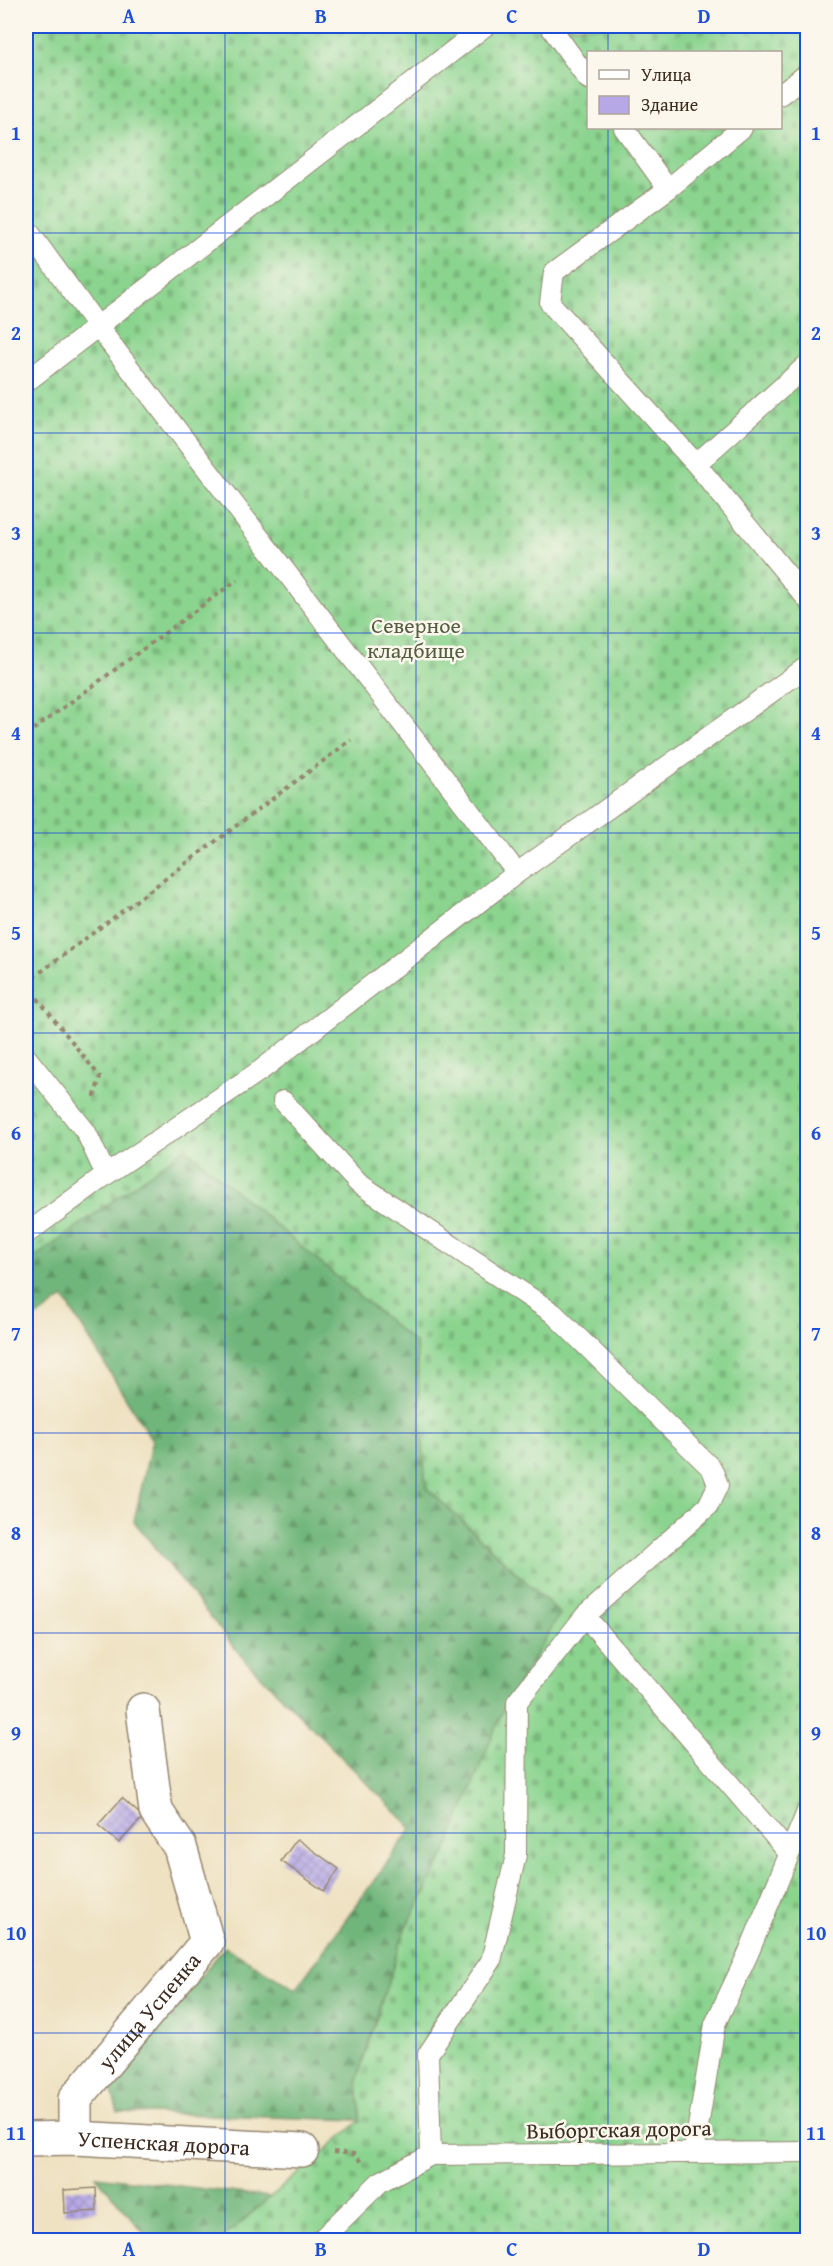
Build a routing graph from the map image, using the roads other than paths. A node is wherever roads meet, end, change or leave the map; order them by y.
1 (485, 26) edge
2 (550, 26) edge
3 (807, 73) edge
4 (587, 78) edge
5 (782, 93) edge
6 (625, 129) edge
7 (741, 129) edge
8 (668, 189) junction
9 (26, 228) edge
10 (98, 327) junction
11 (807, 364) edge
12 (26, 382) edge
13 (696, 464) junction
14 (807, 600) edge
15 (807, 666) edge
16 (517, 873) junction
17 (26, 1057) edge
18 (283, 1101) dead end
19 (106, 1175) junction
20 (26, 1234) edge
21 (585, 1616) junction
22 (143, 1710) dead end
23 (807, 1809) edge
24 (789, 1853) junction
25 (75, 2138) junction
26 (26, 2139) edge
27 (302, 2150) road end
28 (694, 2151) junction
29 (807, 2152) edge
30 (431, 2155) junction
31 (321, 2241) edge

1 - 10 lane
2 - 4 lane
3 - 5 lane
6 - 8 lane
7 - 8 lane
8 - 13 lane
9 - 10 lane
10 - 12 lane
10 - 16 lane
11 - 13 lane
13 - 14 lane
15 - 16 lane
16 - 19 lane
17 - 19 lane
18 - 21 lane
19 - 20 lane
21 - 24 lane
21 - 30 lane
22 - 25 street, улица Успенка
23 - 24 lane
24 - 28 lane
25 - 26 street, Успенская дорога
25 - 27 street, Успенская дорога
28 - 29 lane, Выборгская дорога
28 - 30 lane, Выборгская дорога
30 - 31 lane

